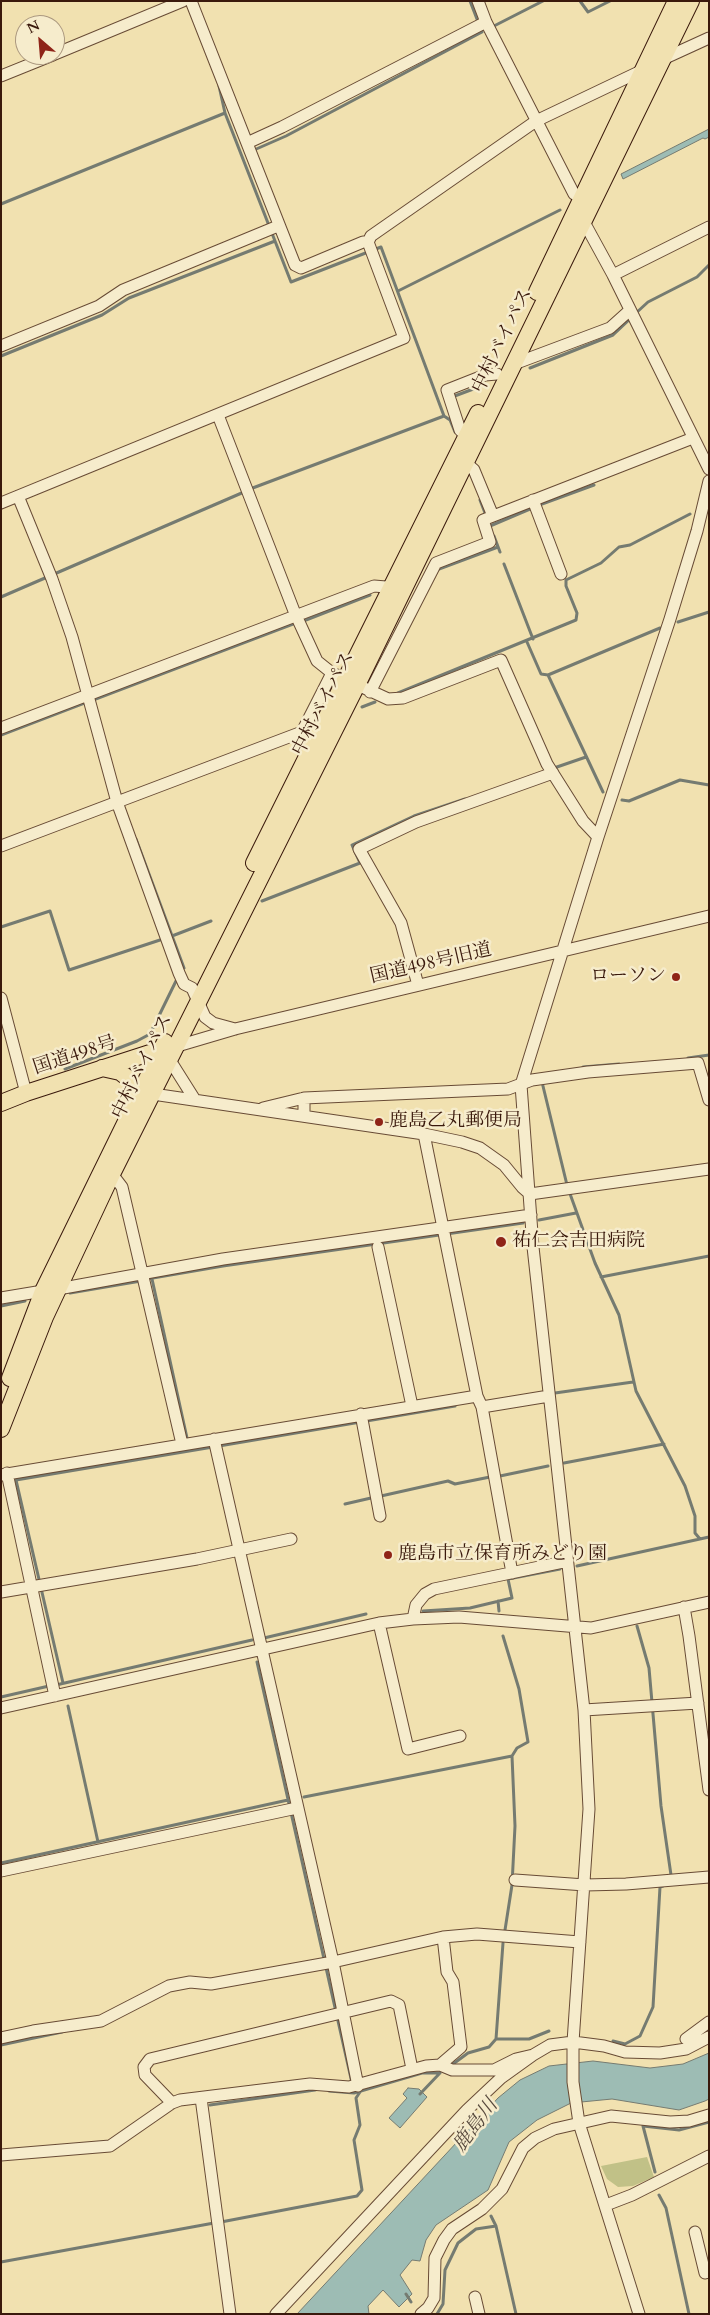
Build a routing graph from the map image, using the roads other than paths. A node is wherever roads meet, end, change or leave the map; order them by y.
1 (182, 1) edge
2 (191, 1) edge
3 (478, 1) edge
4 (676, 1) edge
5 (690, 1) edge
6 (484, 27) junction
7 (709, 38) edge
8 (65, 50) edge
9 (663, 59) junction
10 (29, 65) edge
11 (643, 70) junction
12 (1, 76) edge
13 (536, 121) junction
14 (249, 149) junction
15 (587, 201) junction
16 (579, 220) junction
17 (709, 227) edge
18 (273, 228) junction
19 (370, 248) junction
20 (613, 275) junction
21 (632, 314) junction
22 (1, 346) edge
23 (514, 364) junction
24 (497, 374) junction
25 (218, 415) junction
26 (466, 436) junction
27 (693, 438) junction
28 (466, 463) junction
29 (709, 469) edge
30 (709, 481) edge
31 (18, 496) junction
32 (533, 500) junction
33 (1, 503) edge
34 (493, 516) junction
35 (418, 560) junction
36 (434, 567) junction
37 (561, 574) dead end
38 (397, 588) junction
39 (297, 617) junction
40 (351, 682) junction
41 (88, 700) junction
42 (1, 728) edge
43 (550, 769) junction
44 (120, 800) junction
45 (598, 836) junction
46 (1, 846) edge
47 (709, 916) edge
48 (563, 950) junction
49 (418, 985) junction
50 (195, 994) junction
51 (1, 998) edge
52 (236, 1029) junction
53 (169, 1051) junction
54 (102, 1068) junction
55 (521, 1085) junction
56 (26, 1093) junction
57 (146, 1093) junction
58 (304, 1098) junction
59 (194, 1100) junction
60 (709, 1100) edge
61 (1, 1103) edge
62 (259, 1110) junction
63 (304, 1116) junction
64 (424, 1134) junction
65 (526, 1159) junction
66 (504, 1165) junction
67 (108, 1169) junction
68 (709, 1169) edge
69 (530, 1194) junction
70 (531, 1215) junction
71 (444, 1232) junction
72 (378, 1247) dead end
73 (143, 1274) junction
74 (50, 1290) junction
75 (1, 1298) edge
76 (477, 1396) junction
77 (550, 1396) junction
78 (1, 1401) edge
79 (412, 1406) junction
80 (482, 1407) junction
81 (361, 1414) junction
82 (1, 1429) edge
83 (182, 1444) junction
84 (216, 1444) junction
85 (4, 1474) edge
86 (380, 1516) dead end
87 (291, 1539) dead end
88 (239, 1550) junction
89 (568, 1561) junction
90 (512, 1572) junction
91 (31, 1587) junction
92 (1, 1592) edge
93 (709, 1602) edge
94 (684, 1607) junction
95 (414, 1618) junction
96 (379, 1623) junction
97 (575, 1627) junction
98 (262, 1649) junction
99 (53, 1689) junction
100 (698, 1703) junction
101 (1, 1708) edge
102 (584, 1710) junction
103 (460, 1736) dead end
104 (709, 1790) edge
105 (292, 1810) junction
106 (1, 1871) edge
107 (709, 1877) edge
108 (515, 1880) dead end
109 (585, 1885) junction
110 (443, 1937) junction
111 (580, 1942) junction
112 (333, 1962) junction
113 (343, 2012) junction
114 (709, 2022) edge
115 (709, 2037) edge
116 (1, 2038) edge
117 (686, 2039) dead end
118 (573, 2047) junction
119 (533, 2055) junction
120 (440, 2066) junction
121 (412, 2069) junction
122 (353, 2086) junction
123 (201, 2098) junction
124 (172, 2103) junction
125 (709, 2114) edge
126 (579, 2123) junction
127 (1, 2155) edge
128 (709, 2156) edge
129 (606, 2205) junction
130 (695, 2232) dead end
131 (709, 2272) edge
132 (475, 2297) dead end
133 (230, 2314) edge
134 (276, 2314) edge
135 (421, 2314) edge
136 (479, 2314) edge
137 (639, 2314) edge

1 - 8 street
2 - 14 street
3 - 6 street
4 - 11 highway, 中村バイパス
5 - 9 highway, 中村バイパス
6 - 13 street
6 - 14 street
7 - 9 street
9 - 15 highway, 中村バイパス
10 - 12 street
11 - 13 street
11 - 15 highway, 中村バイパス
13 - 15 street
13 - 19 street
14 - 18 street
15 - 16 highway, 中村バイパス
16 - 20 street
16 - 23 highway, 中村バイパス
16 - 24 highway, 中村バイパス
17 - 20 street
18 - 19 street
18 - 22 street
19 - 25 street
20 - 21 street
21 - 23 street
21 - 27 street
23 - 28 highway, 中村バイパス
24 - 26 highway, 中村バイパス
24 - 26 street
25 - 31 street
25 - 39 street
26 - 38 highway, 中村バイパス
27 - 29 street
27 - 32 street
28 - 34 street
28 - 35 highway, 中村バイパス
30 - 45 street
31 - 33 street
31 - 41 street
32 - 34 street
32 - 37 street
34 - 36 street
35 - 36 street
35 - 38 highway, 中村バイパス
36 - 40 street
38 - 39 street
38 - 40 highway, 中村バイパス
39 - 40 street
39 - 41 street
40 - 43 street
40 - 44 street
40 - 50 highway, 中村バイパス
41 - 42 street
41 - 44 street
43 - 45 street
43 - 49 street
44 - 46 street
44 - 50 street
45 - 48 street
47 - 48 street, 国道498号旧道
48 - 49 street, 国道498号旧道
48 - 55 street
49 - 52 street, 国道498号旧道
50 - 52 street
50 - 53 highway, 中村バイパス
51 - 56 street
52 - 53 street, 国道498号旧道
53 - 54 highway, 国道498号
53 - 57 highway, 中村バイパス
53 - 59 street
54 - 56 highway, 国道498号
54 - 57 highway
55 - 58 street
55 - 60 street
55 - 65 street
56 - 61 highway, 国道498号
57 - 59 street
57 - 67 highway, 中村バイパス
58 - 62 street
58 - 63 street
59 - 62 street
62 - 63 street
63 - 64 street
64 - 66 street
64 - 71 street
65 - 66 street
65 - 69 street
66 - 69 street
67 - 73 street
67 - 74 highway, 中村バイパス
68 - 69 street
69 - 70 street
70 - 71 street
70 - 77 street
71 - 73 street
71 - 76 street
72 - 79 street
73 - 74 street
73 - 83 street
74 - 75 street
74 - 78 highway, 中村バイパス
74 - 82 highway, 中村バイパス
76 - 79 street
76 - 80 street
77 - 80 street
77 - 89 street
79 - 81 street
80 - 90 street
81 - 84 street
81 - 86 street
83 - 84 street
83 - 85 street
84 - 88 street
85 - 91 street
87 - 88 street
88 - 91 street
88 - 98 street
89 - 90 street
89 - 97 street
90 - 95 street
91 - 92 street
91 - 99 street
93 - 94 street
94 - 97 street
94 - 100 street
95 - 96 street
95 - 97 street
96 - 98 street
96 - 103 street
97 - 102 street
98 - 99 street
98 - 105 street
99 - 101 street
100 - 102 street
100 - 104 street
102 - 109 street
105 - 106 street
105 - 112 street
107 - 109 street
108 - 109 street
109 - 111 street
110 - 111 street
110 - 112 street
110 - 120 street
111 - 118 street
112 - 113 street
112 - 116 street
113 - 121 street
113 - 122 street
113 - 124 street
114 - 117 street
115 - 118 street
118 - 119 street
118 - 126 street
119 - 120 street
119 - 134 street
120 - 121 street
121 - 122 street
122 - 123 street
123 - 124 street
123 - 133 street
124 - 127 street
125 - 126 street
126 - 129 street
126 - 135 street
128 - 129 street
129 - 137 street
130 - 131 street
132 - 136 street

